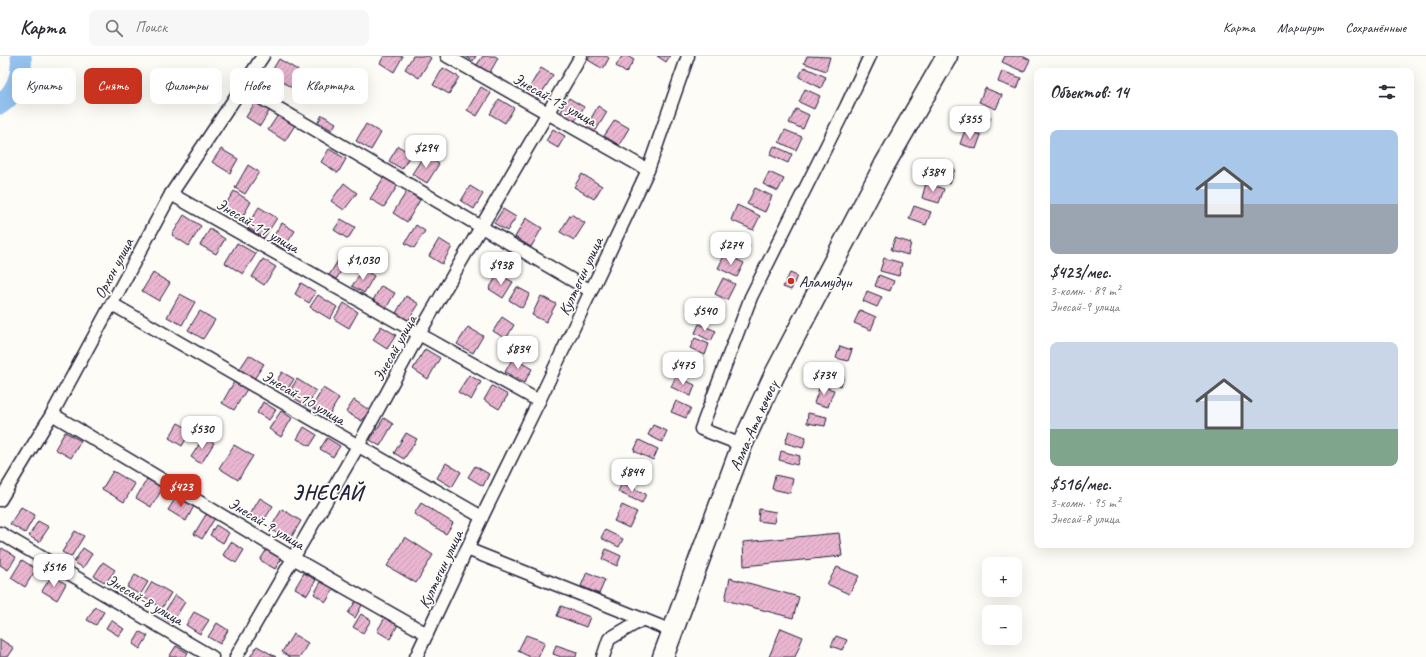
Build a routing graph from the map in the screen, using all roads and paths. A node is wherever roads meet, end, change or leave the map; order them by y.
1 (263, 56) edge
2 (446, 56) edge
3 (581, 56) edge
4 (688, 56) edge
5 (870, 56) edge
6 (947, 56) edge
7 (255, 68) edge
8 (231, 104) edge
9 (271, 104) edge
10 (548, 114) junction
11 (648, 170) junction
12 (171, 194) junction
13 (481, 227) junction
14 (591, 291) junction
15 (112, 304) junction
16 (419, 334) junction
17 (539, 401) junction
18 (52, 414) junction
19 (742, 445) junction
20 (358, 446) junction
21 (0, 500) edge
22 (482, 517) junction
23 (0, 533) edge
24 (467, 549) junction
25 (294, 558) junction
26 (643, 619) junction
27 (672, 631) junction
28 (427, 634) junction
29 (212, 657) edge
30 (236, 657) edge
31 (416, 657) edge
32 (603, 657) edge
33 (663, 657) edge

1 - 7 street, Орхон улица
2 - 10 street, Энесай-13 улица
3 - 10 street, Энесай улица
4 - 11 street, Култегин улица
5 - 19 street
6 - 19 main road, Алма-Ата көчөсү
8 - 12 street, Орхон улица
9 - 13 street
10 - 11 street, Энесай-13 улица
10 - 13 street, Энесай улица
11 - 14 street, Култегин улица
12 - 15 street, Орхон улица
12 - 16 street, Энесай-11 улица
13 - 14 street
13 - 16 street, Энесай улица
14 - 17 street, Култегин улица
15 - 18 street, Орхон улица
15 - 20 street, Энесай-10 улица
16 - 17 street, Энесай-11 улица
16 - 20 street, Энесай улица
17 - 22 street, Култегин улица
18 - 21 street, Орхон улица
18 - 25 street, Энесай-9 улица
19 - 27 main road, Алма-Ата көчөсү
20 - 22 street, Энесай-10 улица
20 - 25 street, Энесай улица
22 - 24 street, Култегин улица
23 - 29 street, Энесай-8 улица
24 - 26 street
24 - 28 street, Култегин улица
25 - 28 street, Энесай-9 улица
25 - 30 street, Энесай улица
26 - 27 street
26 - 32 street
27 - 33 main road, Алма-Ата көчөсү
28 - 31 street, Култегин улица

